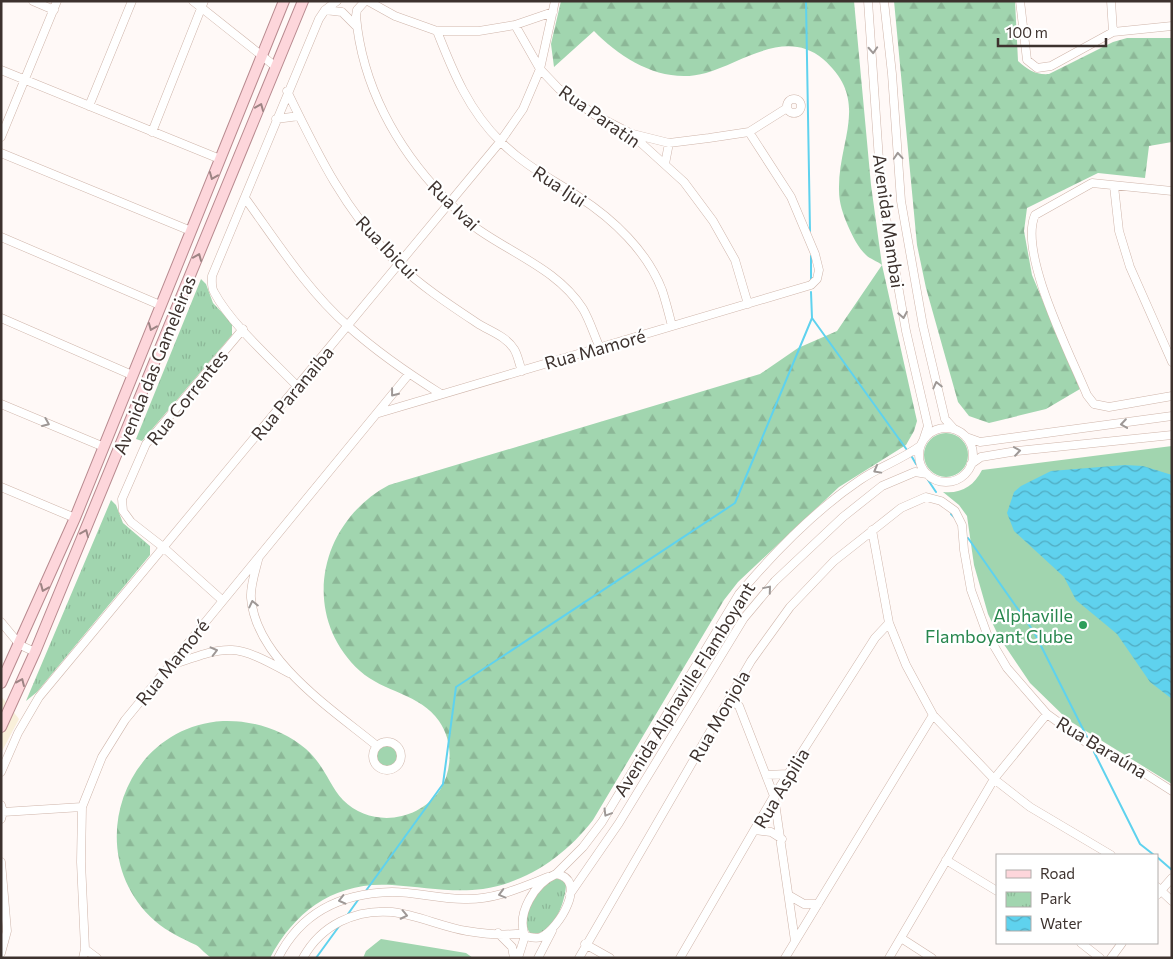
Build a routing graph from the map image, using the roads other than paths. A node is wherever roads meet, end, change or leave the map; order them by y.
1 (33, 1) edge
2 (57, 1) edge
3 (132, 1) edge
4 (193, 1) edge
5 (284, 1) edge
6 (303, 1) edge
7 (336, 1) edge
8 (366, 1) edge
9 (555, 1) edge
10 (868, 1) edge
11 (884, 1) edge
12 (1020, 1) edge
13 (1111, 1) edge
14 (202, 4) edge
15 (54, 10) junction
16 (325, 10) junction
17 (552, 12) junction
18 (515, 25) junction
19 (356, 26) junction
20 (1172, 26) edge
21 (437, 31) junction
22 (452, 31) junction
23 (1113, 32) junction
24 (444, 48) junction
25 (262, 56) junction
26 (276, 67) junction
27 (540, 69) junction
28 (1, 70) edge
29 (25, 80) junction
30 (287, 91) junction
31 (89, 106) junction
32 (787, 108) dead end
33 (299, 116) junction
34 (276, 118) junction
35 (152, 132) junction
36 (748, 132) junction
37 (630, 133) junction
38 (1, 137) edge
39 (500, 142) junction
40 (669, 143) junction
41 (1, 153) edge
42 (220, 159) junction
43 (665, 164) junction
44 (1114, 186) junction
45 (1172, 191) edge
46 (245, 198) junction
47 (450, 203) junction
48 (256, 214) junction
49 (238, 215) junction
50 (190, 231) junction
51 (1, 237) edge
52 (398, 264) junction
53 (748, 304) junction
54 (160, 305) junction
55 (1, 318) edge
56 (348, 326) junction
57 (672, 326) junction
58 (243, 329) junction
59 (600, 348) junction
60 (1172, 362) edge
61 (522, 371) junction
62 (409, 374) junction
63 (132, 375) junction
64 (297, 386) junction
65 (441, 394) junction
66 (1172, 396) edge
67 (140, 399) junction
68 (1, 404) edge
69 (379, 412) junction
70 (1172, 416) edge
71 (954, 429) junction
72 (1172, 435) edge
73 (966, 437) junction
74 (924, 438) junction
75 (920, 446) junction
76 (104, 447) junction
77 (971, 464) junction
78 (927, 474) junction
79 (1, 487) edge
80 (901, 508) joint
81 (75, 518) junction
82 (872, 530) junction
83 (163, 547) junction
84 (258, 559) junction
85 (222, 600) junction
86 (1, 622) edge
87 (889, 623) junction
88 (20, 645) junction
89 (270, 649) junction
90 (35, 652) junction
91 (262, 658) junction
92 (168, 667) junction
93 (293, 676) junction
94 (1, 683) edge
95 (729, 699) junction
96 (933, 714) junction
97 (1047, 714) junction
98 (1, 727) edge
99 (376, 746) dead end
100 (1, 772) edge
101 (788, 774) junction
102 (766, 775) junction
103 (994, 780) junction
104 (1172, 791) edge
105 (774, 796) junction
106 (82, 807) junction
107 (2, 812) edge
108 (755, 830) junction
109 (782, 839) junction
110 (1109, 854) edge
111 (946, 860) junction
112 (1, 862) edge
113 (552, 876) junction
114 (1172, 878) edge
115 (996, 890) edge
116 (1158, 891) edge
117 (570, 894) junction
118 (790, 896) junction
119 (1172, 901) edge
120 (818, 904) junction
121 (558, 922) junction
122 (498, 934) junction
123 (525, 935) junction
124 (901, 938) junction
125 (795, 941) junction
126 (585, 944) junction
127 (1082, 944) edge
128 (1121, 944) edge
129 (85, 949) junction
130 (1, 953) edge
131 (83, 958) edge
132 (98, 958) edge
133 (278, 958) edge
134 (302, 958) edge
135 (514, 958) edge
136 (518, 958) edge
137 (538, 958) edge
138 (579, 958) edge
139 (610, 958) edge
140 (680, 958) edge
141 (785, 958) edge
142 (889, 958) edge
143 (932, 958) edge
144 (1100, 958) edge
145 (1111, 958) edge

1 - 15 street
2 - 15 street
3 - 31 street
4 - 14 street
5 - 25 main road, Avenida das Gameleiras
6 - 26 main road, Avenida das Gameleiras
7 - 16 street
8 - 19 street
8 - 21 street
9 - 17 street, Rua Paranaiba
10 -> 74 street, Avenida Mambai
71 -> 11 street, Avenida Mambai
12 - 23 street
13 - 23 street
14 - 25 street
14 - 35 street
15 - 29 street
16 - 19 street
16 - 30 street
17 - 18 street
17 - 27 street, Rua Paranaiba
18 - 22 street
18 - 27 street, Rua Paratin
19 - 47 street, Rua Ivai
20 - 23 street
21 - 22 street
21 - 24 street, Rua Ijui
22 - 24 street
24 - 39 street, Rua Ijui
25 - 26 street
25 - 42 main road, Avenida das Gameleiras
67 -> 26 main road, Avenida das Gameleiras
27 - 37 street, Rua Paratin
27 - 39 street, Rua Paranaiba
28 - 29 street
29 - 31 street
29 - 38 street
30 - 33 street, Rua Ibicui
30 - 34 street
31 - 35 street
32 - 36 street
33 - 34 street
33 - 52 street, Rua Ibicui
34 - 46 street
35 - 42 street
36 - 40 street
36 - 53 street, Rua Mamoré
37 - 40 street
37 - 43 street, Rua Paratin
39 - 47 street, Rua Paranaiba
39 - 57 street, Rua Ijui
40 - 43 street
41 - 50 street
42 -> 50 main road, Avenida das Gameleiras
43 - 53 street, Rua Paratin
44 - 45 street
44 - 60 street
44 - 66 street
46 - 48 street
46 - 49 street
47 - 52 street, Rua Paranaiba
47 - 59 street, Rua Ivai
48 - 49 street
48 - 56 street
49 - 58 street
50 - 54 main road, Avenida das Gameleiras
51 - 54 street
52 - 56 street, Rua Paranaiba
52 - 61 street, Rua Ibicui
53 - 57 street, Rua Mamoré
54 -> 63 main road, Avenida das Gameleiras
55 - 63 street
56 - 62 street
56 - 64 street, Rua Paranaiba
57 - 59 street, Rua Mamoré
58 - 64 street
58 - 83 street, Rua Correntes
59 - 61 street, Rua Mamoré
61 - 65 street, Rua Mamoré
62 - 65 street
62 -> 69 street, Rua Mamoré
63 - 67 main road
63 - 76 main road, Avenida das Gameleiras
64 - 83 street, Rua Paranaiba
65 - 69 street, Rua Mamoré
90 -> 67 main road, Avenida das Gameleiras
68 -> 76 street
69 - 84 street, Rua Mamoré
70 -> 73 street
71 - 73 street
71 - 74 street
77 -> 72 street
73 - 77 street
74 - 75 street
75 - 78 street
75 -> 113 street, Avenida Alphaville Flamboyant
76 - 81 main road, Avenida das Gameleiras
77 - 78 street
117 -> 78 street, Avenida Alphaville Flamboyant
79 - 81 street
80 - 82 street, Rua Monjola
80 - 97 street, Rua Baraúna
81 -> 88 main road, Avenida das Gameleiras
82 - 87 street
82 - 95 street, Rua Monjola
83 - 85 street, Rua Correntes
83 - 100 street, Rua Paranaiba
84 - 85 street, Rua Mamoré
89 -> 84 street
85 - 92 street, Rua Mamoré
86 - 88 street
87 - 96 street
87 - 101 street, Rua Aspilia
88 - 90 street
88 - 94 main road, Avenida das Gameleiras
89 - 91 street
89 - 93 street
98 -> 90 main road, Avenida das Gameleiras
92 -> 91 street
91 - 93 street
92 - 106 street, Rua Mamoré
93 - 99 street
95 - 102 street
95 - 126 street, Rua Monjola
96 - 103 street
96 - 120 street
97 - 103 street
97 - 104 street, Rua Baraúna
101 - 102 street
101 - 105 street, Rua Aspilia
102 - 105 street
103 - 110 street
103 - 111 street
105 - 108 street, Rua Aspilia
105 - 109 street
106 - 107 street
106 - 129 street, Rua Mamoré
108 - 109 street
108 - 140 street, Rua Aspilia
109 - 118 street
111 - 115 street
111 - 124 street
112 - 130 street
113 - 117 street
113 - 123 street, Avenida Alphaville Flamboyant
113 -> 133 street
114 - 116 street
116 - 119 street
117 - 121 street, Avenida Alphaville Flamboyant
118 - 120 street
118 - 125 street
120 - 125 street
121 - 123 street
121 - 137 street
122 - 123 street
134 -> 122 street
122 - 135 street
123 - 136 street
124 - 142 street
124 - 143 street
125 - 141 street
126 - 138 street, Rua Monjola
126 - 139 street
127 - 144 street
128 - 145 street
129 - 131 street, Rua Mamoré
129 - 132 street

